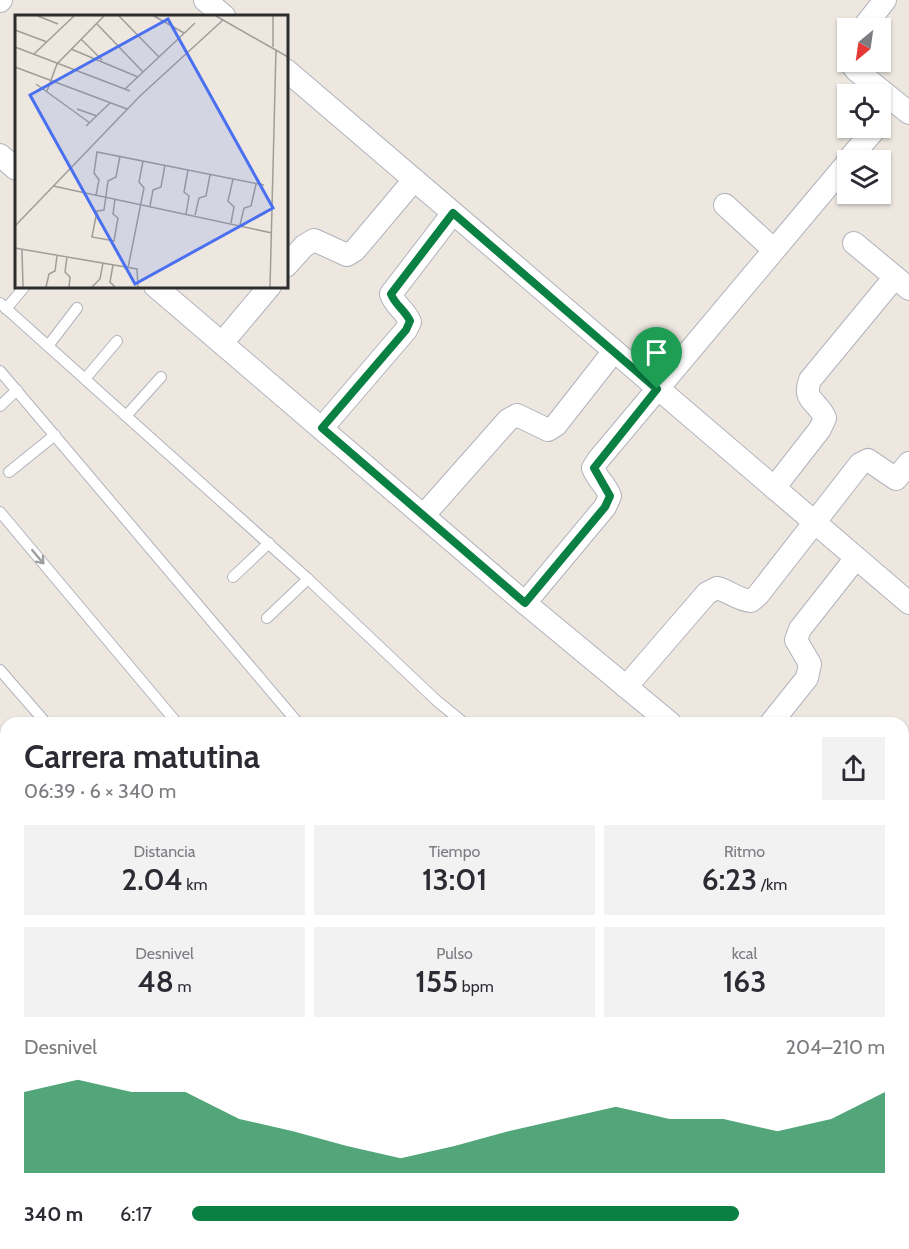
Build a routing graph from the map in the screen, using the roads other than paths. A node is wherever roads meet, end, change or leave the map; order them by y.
1 (885, 0) edge
2 (871, 18) edge
3 (288, 72) edge
4 (858, 72) edge
5 (903, 108) edge
6 (868, 138) edge
7 (857, 150) edge
8 (0, 155) edge
9 (15, 168) edge
10 (837, 174) edge
11 (414, 180) junction
12 (725, 205) dead end
13 (453, 213) junction
14 (854, 243) dead end
15 (774, 250) junction
16 (288, 264) edge
17 (902, 283) edge
18 (23, 288) edge
19 (157, 288) edge
20 (268, 288) edge
21 (3, 306) edge
22 (77, 308) dead end
23 (117, 341) dead end
24 (222, 344) junction
25 (48, 346) junction
26 (614, 351) junction
27 (0, 371) edge
28 (161, 377) dead end
29 (85, 379) junction
30 (657, 389) junction
31 (17, 390) junction
32 (0, 406) edge
33 (126, 416) junction
34 (322, 428) junction
35 (55, 435) junction
36 (9, 472) dead end
37 (905, 477) edge
38 (774, 488) junction
39 (0, 512) edge
40 (424, 515) junction
41 (814, 522) junction
42 (268, 543) junction
43 (856, 558) junction
44 (233, 577) dead end
45 (308, 579) junction
46 (525, 603) junction
47 (909, 603) edge
48 (267, 618) dead end
49 (0, 670) edge
50 (626, 687) junction
51 (437, 701) junction
52 (41, 717) edge
53 (172, 717) edge
54 (293, 717) edge
55 (446, 717) edge
56 (457, 717) edge
57 (663, 717) edge
58 (776, 717) edge

1 - 2 street
3 - 11 street
4 - 5 street
6 - 7 street
8 - 9 street
10 - 15 street
11 - 13 street
11 - 16 street
12 - 15 street
13 - 26 street
13 - 34 street
14 - 17 street
15 - 30 street
17 - 38 street
18 - 21 lane
19 - 24 street
20 - 24 street
21 - 25 lane
22 - 25 lane
23 - 29 lane
24 - 34 street
25 - 29 lane
26 - 30 street
26 - 40 street
27 - 31 lane
28 - 33 lane
29 - 33 lane
30 - 38 street
30 - 46 street
31 - 32 lane
31 - 35 lane
33 - 42 lane
34 - 40 street
35 - 36 lane
35 - 54 lane
37 - 41 street
38 - 41 street
39 -> 53 lane
40 - 46 street
41 - 43 street
41 - 50 street
42 - 44 lane
42 - 45 lane
43 - 47 street
43 - 58 street
45 - 48 lane
45 - 51 lane
46 - 50 street
49 - 52 lane
50 - 57 street
51 - 55 lane
51 - 56 lane

